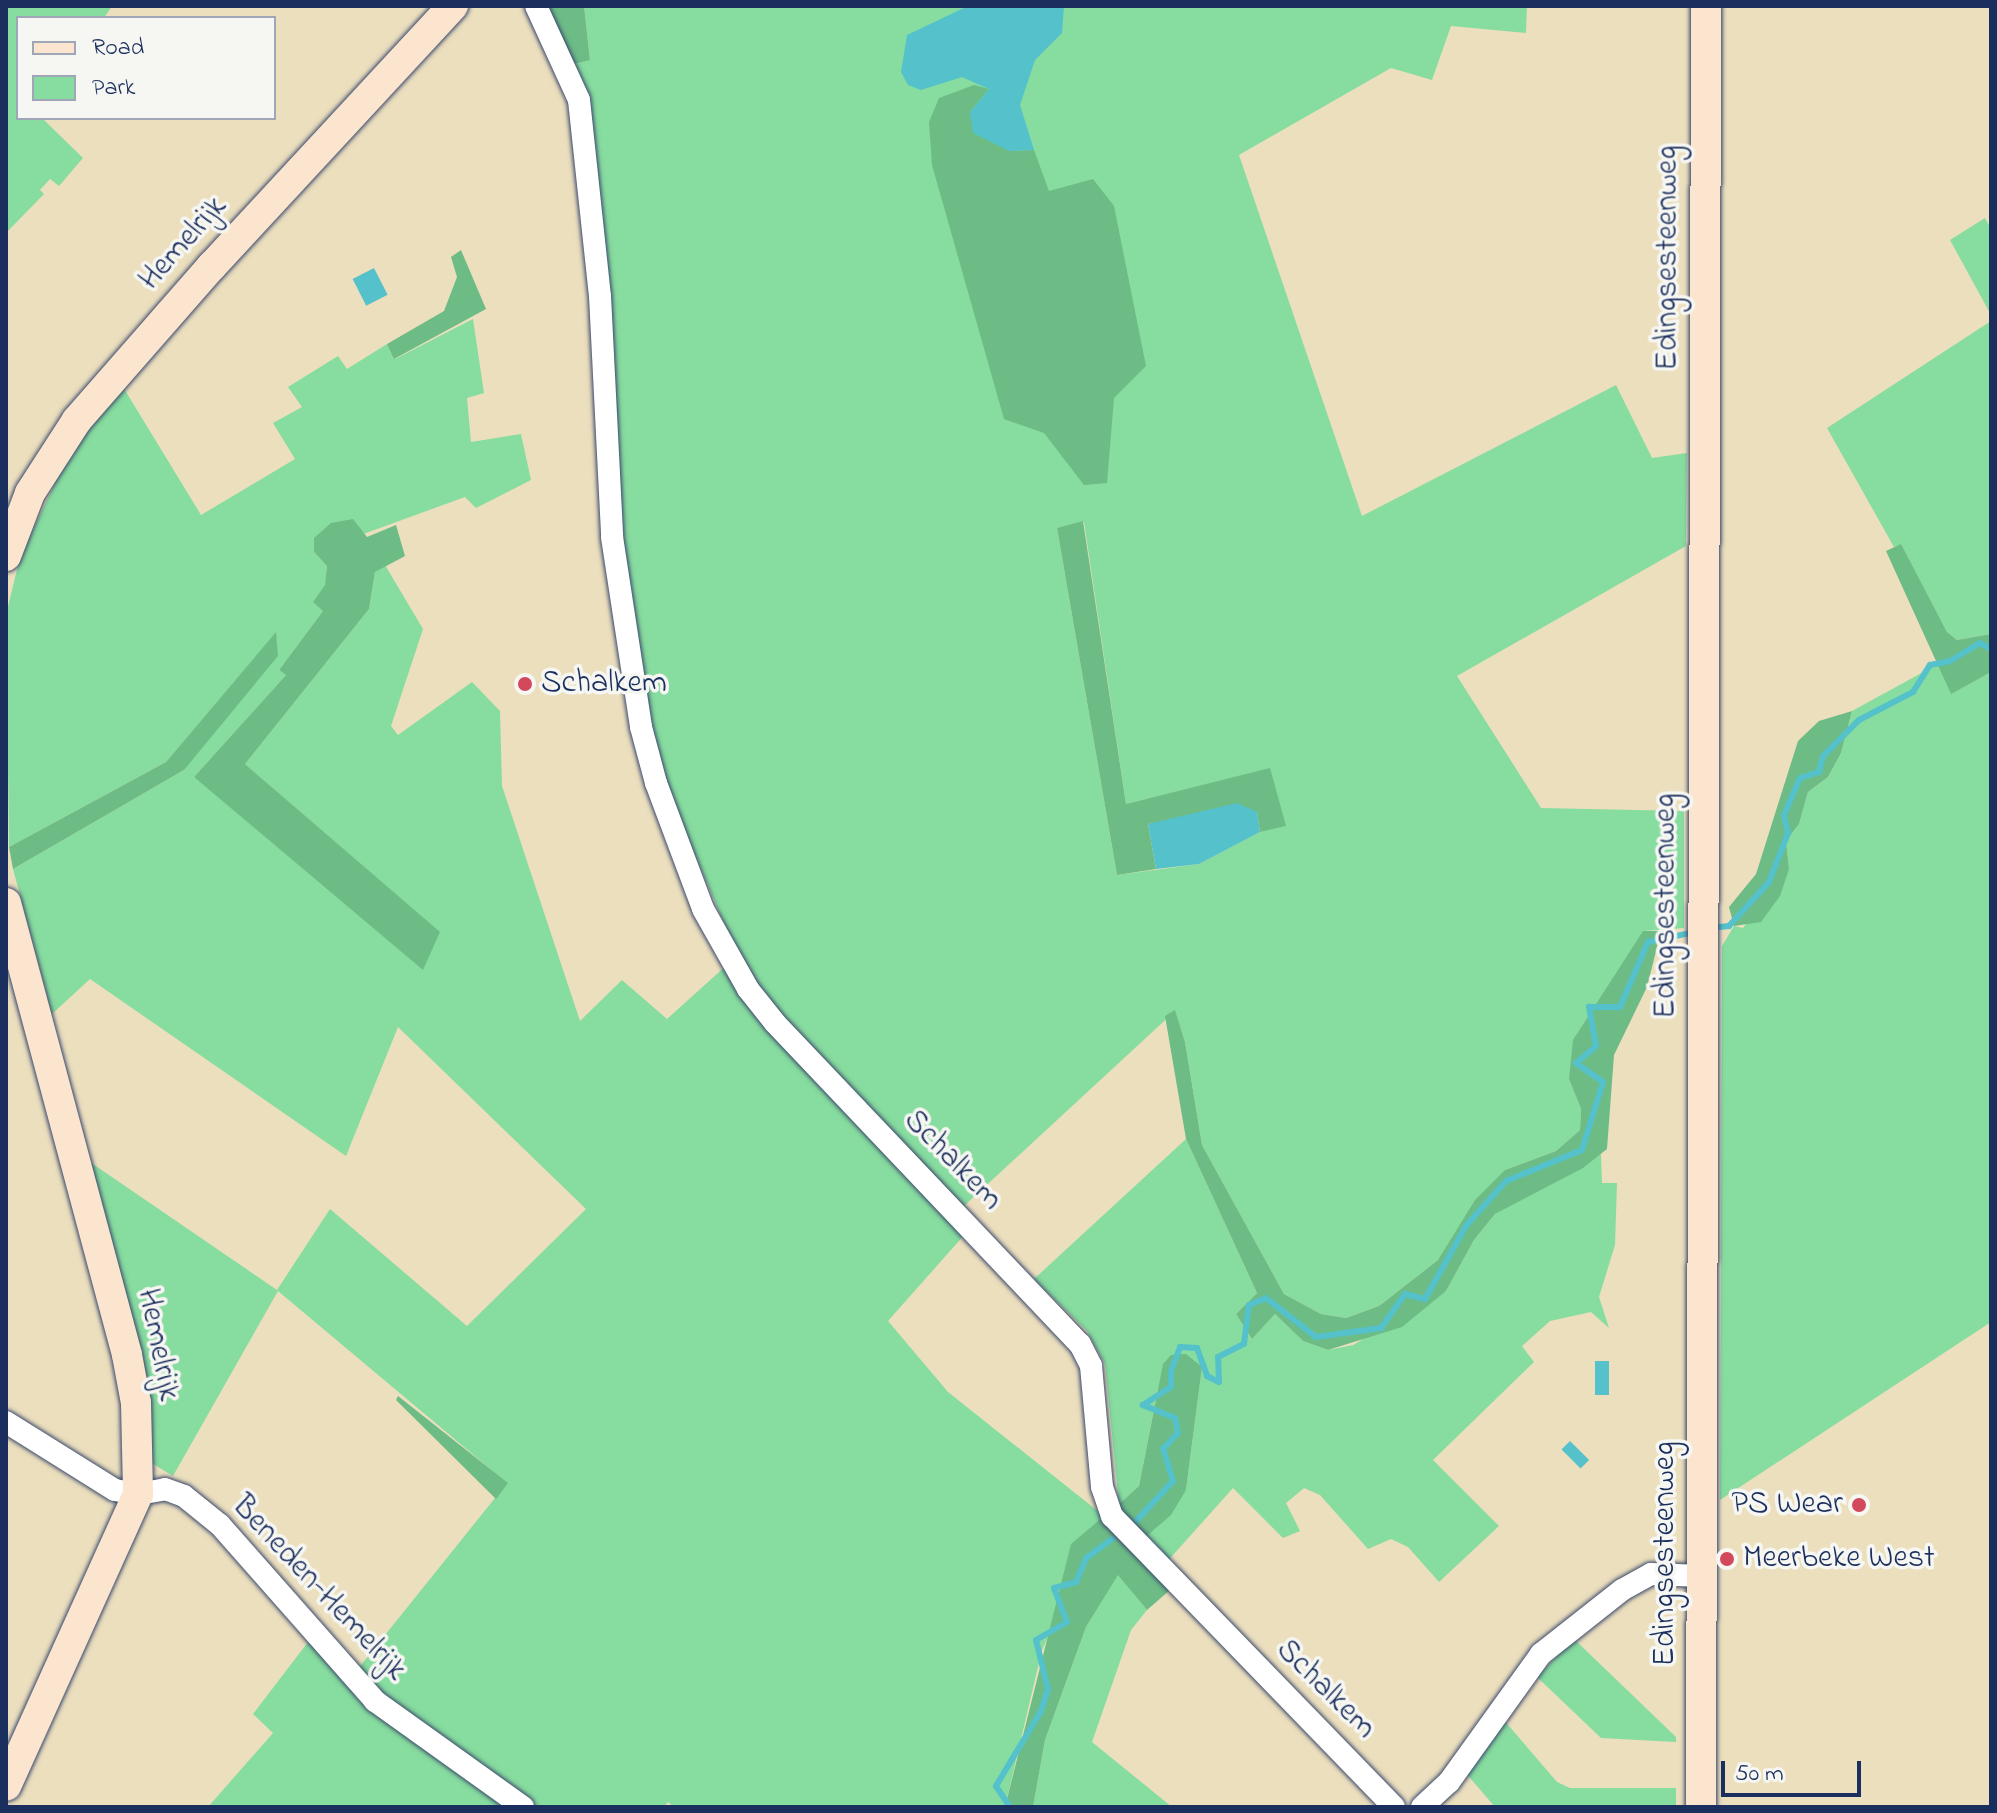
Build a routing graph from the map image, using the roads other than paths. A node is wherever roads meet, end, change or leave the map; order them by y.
1 (453, 6) edge
2 (536, 6) edge
3 (1706, 6) edge
4 (6, 556) edge
5 (6, 903) edge
6 (6, 1422) edge
7 (138, 1494) junction
8 (1702, 1576) junction
9 (6, 1786) edge
10 (523, 1807) edge
11 (1394, 1807) edge
12 (1422, 1807) edge
13 (1701, 1807) edge

1 - 4 main road, Hemelrijk
2 - 11 street, Schalkem
3 - 8 main road, Edingsesteenweg
5 - 7 main road, Hemelrijk
6 - 7 street
7 - 9 main road, Hemelrijk
7 - 10 street, Beneden-Hemelrijk
8 - 12 street
8 - 13 main road, Edingsesteenweg

